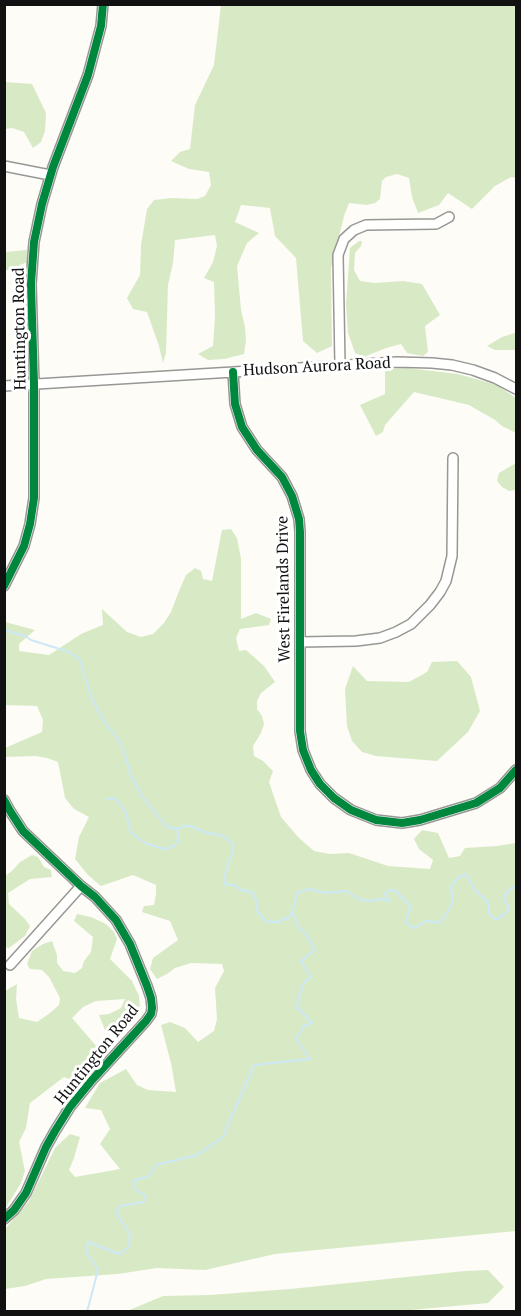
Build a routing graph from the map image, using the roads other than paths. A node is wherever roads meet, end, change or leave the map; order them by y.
1 (104, 4) edge
2 (4, 166) edge
3 (50, 176) junction
4 (449, 217) dead end
5 (340, 365) junction
6 (233, 372) junction
7 (34, 384) junction
8 (4, 386) edge
9 (516, 389) edge
10 (453, 458) dead end
11 (4, 586) edge
12 (300, 642) junction
13 (516, 770) edge
14 (4, 800) edge
15 (81, 886) junction
16 (10, 965) dead end
17 (4, 1219) edge

1 - 3 street, Huntington Road
2 - 3 street
3 - 7 street, Huntington Road
4 - 5 street
5 - 6 street, Hudson Aurora Road
5 - 9 street, Hudson Aurora Road
6 - 7 street, Hudson Aurora Road
6 - 12 street, West Firelands Drive
7 - 8 street, Hudson Aurora Road
7 - 11 street, Huntington Road
10 - 12 street
12 - 13 street, West Firelands Drive
14 - 15 street, Huntington Road
15 - 16 street
15 - 17 street, Huntington Road

